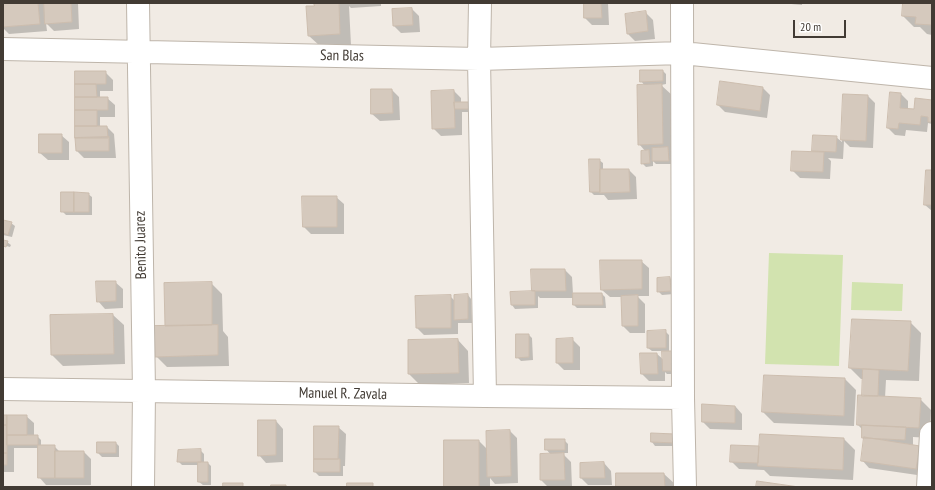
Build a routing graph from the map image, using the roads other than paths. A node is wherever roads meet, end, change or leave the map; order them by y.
1 (138, 3) edge
2 (480, 3) edge
3 (682, 3) edge
4 (3, 49) edge
5 (138, 51) junction
6 (682, 53) junction
7 (479, 59) junction
8 (932, 78) edge
9 (3, 389) edge
10 (144, 391) junction
11 (486, 396) junction
12 (683, 398) junction
13 (932, 433) edge
14 (143, 487) edge
15 (685, 487) edge
16 (928, 487) edge

1 - 5 street, Benito Juarez
2 - 7 street
3 - 6 street
4 - 5 street, San Blas
5 - 7 street, San Blas
5 - 10 street, Benito Juarez
6 - 7 street, San Blas
6 - 8 street, San Blas
6 - 12 street
7 - 11 street
9 - 10 street, Manuel R. Zavala
10 - 11 street, Manuel R. Zavala
10 - 14 street, Benito Juarez
11 - 12 street, Manuel R. Zavala
12 - 15 street
13 - 16 street

